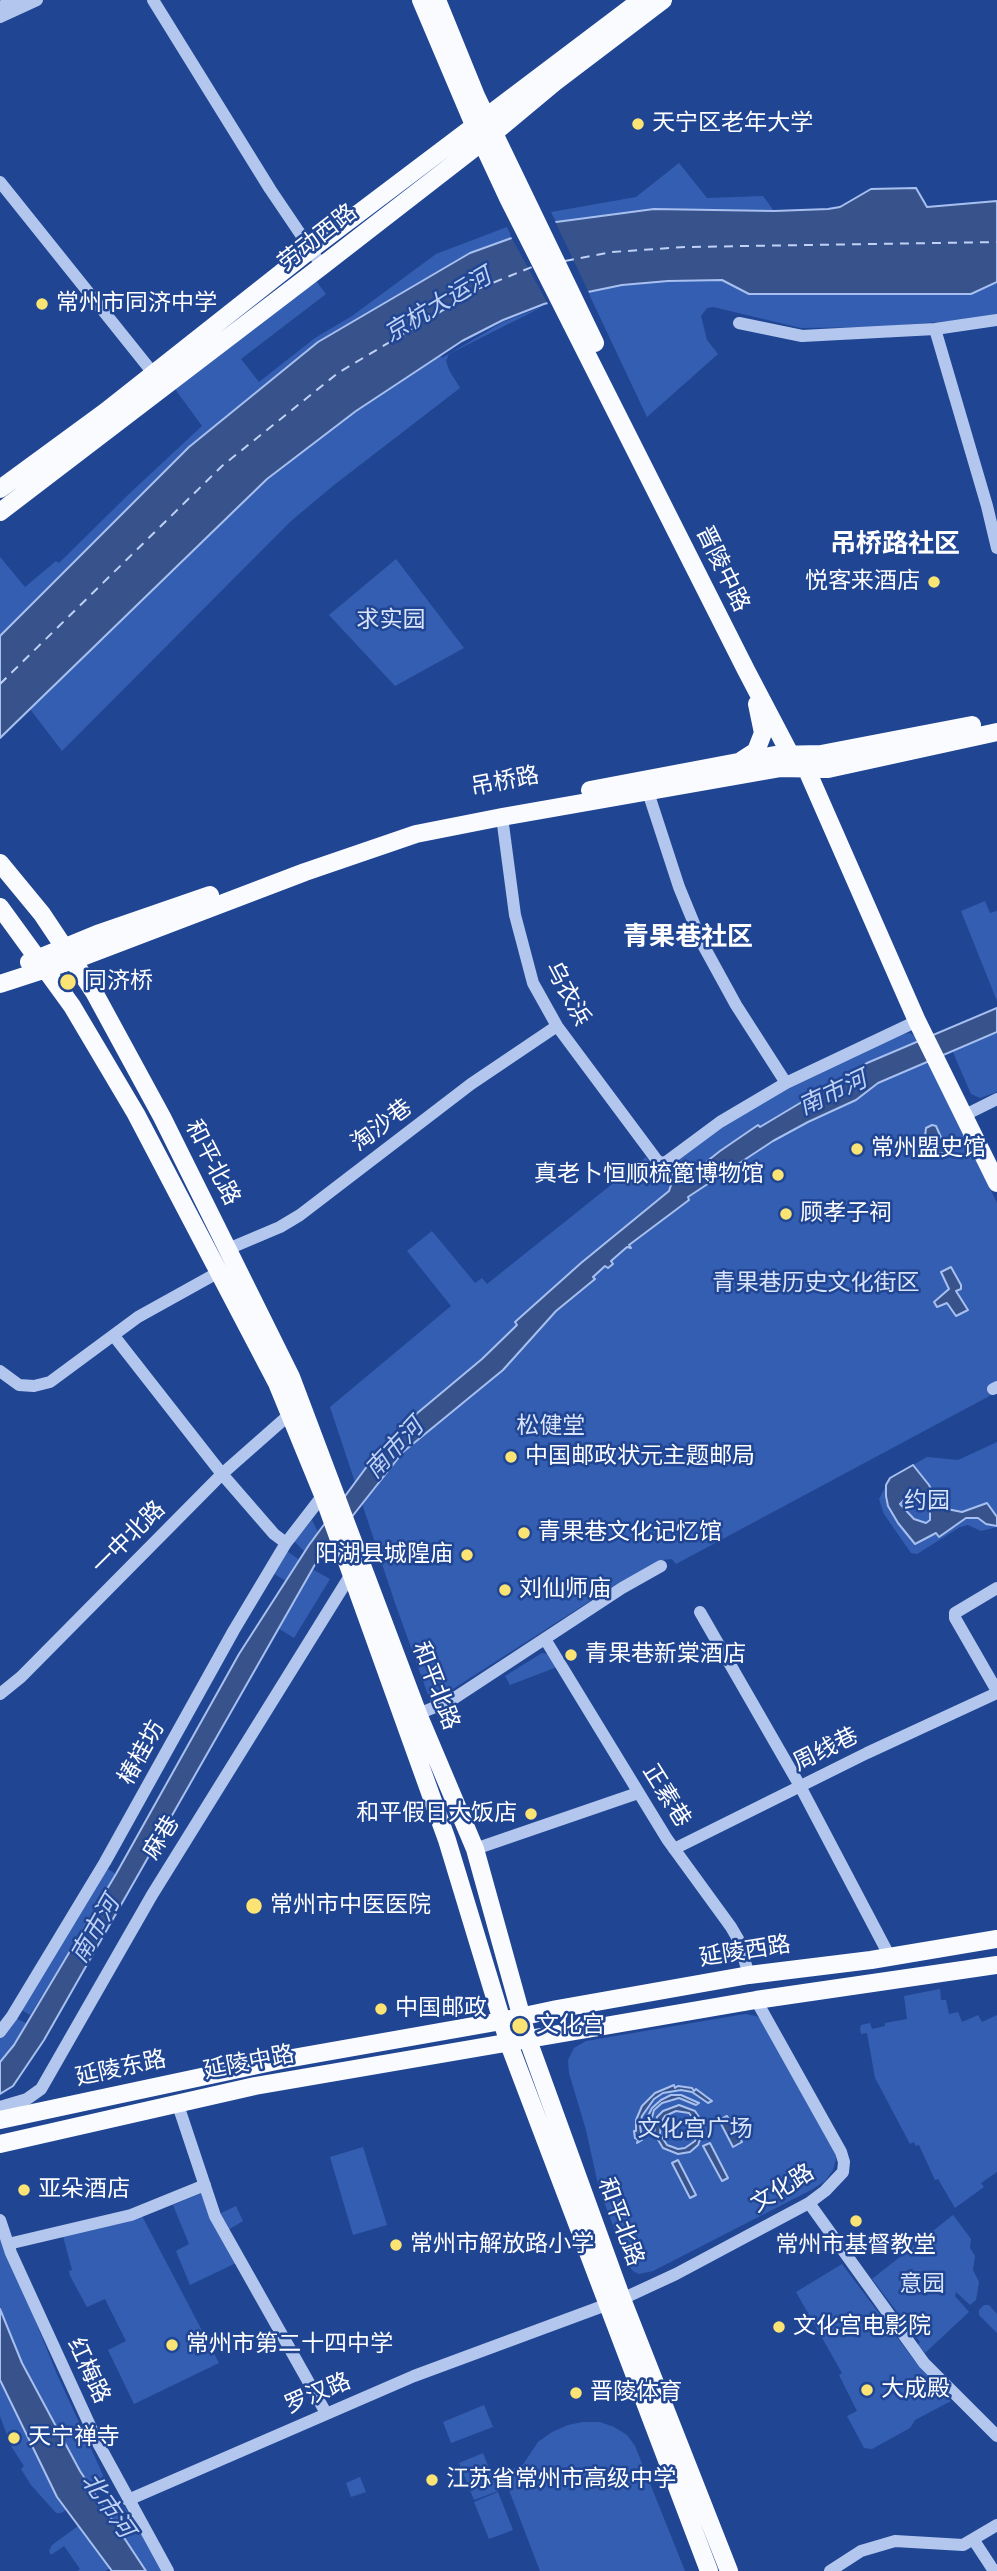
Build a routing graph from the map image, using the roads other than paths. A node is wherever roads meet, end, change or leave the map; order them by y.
1 (18, 0) edge
2 (37, 0) edge
3 (153, 0) edge
4 (421, 0) edge
5 (437, 0) edge
6 (641, 0) edge
7 (663, 0) edge
8 (0, 6) edge
9 (0, 17) edge
10 (485, 129) junction
11 (0, 182) edge
12 (310, 250) junction
13 (322, 266) junction
14 (568, 315) junction
15 (997, 320) edge
16 (739, 323) dead end
17 (935, 329) junction
18 (153, 373) junction
19 (0, 489) edge
20 (0, 512) edge
21 (997, 548) edge
22 (746, 670) junction
23 (997, 720) edge
24 (997, 732) edge
25 (801, 759) junction
26 (742, 761) junction
27 (648, 792) junction
28 (502, 817) junction
29 (0, 863) edge
30 (0, 907) edge
31 (70, 953) junction
32 (43, 964) junction
33 (0, 974) edge
34 (0, 985) edge
35 (557, 1026) junction
36 (921, 1027) junction
37 (786, 1083) junction
38 (997, 1099) edge
39 (963, 1116) junction
40 (997, 1183) edge
41 (228, 1249) junction
42 (219, 1272) junction
43 (114, 1336) junction
44 (0, 1371) edge
45 (289, 1414) junction
46 (222, 1474) junction
47 (329, 1501) junction
48 (343, 1531) junction
49 (286, 1543) junction
50 (360, 1559) junction
51 (661, 1566) dead end
52 (350, 1575) junction
53 (997, 1588) edge
54 (701, 1612) dead end
55 (545, 1639) junction
56 (997, 1692) edge
57 (0, 1694) edge
58 (418, 1714) junction
59 (800, 1786) junction
60 (638, 1793) junction
61 (475, 1849) junction
62 (674, 1849) junction
63 (997, 1939) edge
64 (890, 1957) junction
65 (997, 1965) edge
66 (749, 1975) junction
67 (756, 2000) junction
68 (521, 2018) junction
69 (501, 2021) junction
70 (0, 2032) edge
71 (527, 2040) junction
72 (509, 2044) junction
73 (177, 2102) junction
74 (0, 2107) edge
75 (0, 2120) edge
76 (0, 2144) edge
77 (205, 2185) junction
78 (809, 2203) junction
79 (0, 2220) edge
80 (8, 2244) junction
81 (614, 2302) junction
82 (326, 2413) junction
83 (997, 2436) edge
84 (128, 2500) junction
85 (997, 2525) edge
86 (973, 2539) junction
87 (168, 2571) edge
88 (709, 2571) edge
89 (729, 2571) edge
90 (830, 2571) edge
91 (994, 2571) edge

1 - 8 street
2 - 9 street
3 - 12 street
4 - 10 main road
5 - 10 main road
6 - 10 main road, 劳动西路
7 - 10 main road, 劳动西路
10 - 12 main road, 劳动西路
10 - 13 main road, 劳动西路
10 - 14 main road, 晋陵中路
11 - 18 street
12 - 13 street
12 - 18 main road, 劳动西路
13 - 20 main road, 劳动西路
14 - 22 main road, 晋陵中路
14 - 25 main road, 晋陵中路
15 - 17 street
16 - 17 street
17 - 21 street
18 - 19 main road, 劳动西路
22 - 25 main road, 晋陵中路
22 - 26 main road
23 - 25 main road, 吊桥路
24 - 25 main road, 吊桥路
25 - 26 main road, 吊桥路
25 - 27 main road, 吊桥路
25 - 36 main road, 晋陵中路
26 - 31 main road, 吊桥路
27 - 28 main road, 吊桥路
27 - 37 street
28 - 31 main road, 吊桥路
28 - 35 street, 乌衣浜
29 - 31 main road, 和平北路
30 - 32 main road, 和平北路
31 - 32 main road, 吊桥路
31 - 41 main road, 和平北路
32 - 33 main road
32 - 34 main road
32 - 42 main road, 和平北路
35 - 37 street, 乌衣浜
35 - 41 street, 淘沙巷
36 - 37 street
36 - 39 main road, 晋陵中路
38 - 39 street
39 - 40 main road
41 - 47 main road, 和平北路
42 - 43 street
42 - 45 main road, 和平北路
43 - 44 street
43 - 46 street
45 - 46 street, 一中北路
45 - 47 main road, 和平北路
46 - 49 street
46 - 57 street, 一中北路
47 - 48 main road, 和平北路
47 - 49 street, 椿桂坊
48 - 50 main road, 和平北路
48 - 52 main road, 和平北路
49 - 70 street, 椿桂坊
50 - 52 street, 麻巷
50 - 58 main road, 和平北路
51 - 55 street
52 - 69 main road, 和平北路
52 - 74 street, 麻巷
53 - 56 street
54 - 59 street
55 - 58 street
55 - 60 street, 正素巷
56 - 59 street, 周线巷
58 - 61 main road, 和平北路
59 - 62 street, 周线巷
59 - 64 street
60 - 61 street
60 - 62 street, 正素巷
61 - 68 main road, 和平北路
62 - 66 street, 正素巷
63 - 64 main road, 延陵西路
64 - 66 main road, 延陵西路
65 - 67 main road
66 - 68 main road, 延陵西路
67 - 71 main road
67 - 78 street, 文化路
68 - 69 main road, 延陵西路
68 - 71 main road, 和平北路
69 - 72 main road, 和平北路
69 - 75 main road, 延陵东路
71 - 72 main road
71 - 81 main road, 和平北路
72 - 73 main road, 延陵中路
72 - 81 main road, 和平北路
73 - 76 main road, 延陵中路
73 - 77 street
77 - 80 street
77 - 82 street
78 - 81 street, 文化路
78 - 83 street
79 - 80 street, 红梅路
80 - 84 street, 红梅路
81 - 82 street, 罗汉路
81 - 88 main road, 和平北路
81 - 89 main road, 和平北路
82 - 84 street, 罗汉路
84 - 87 street, 红梅路
85 - 86 street
86 - 90 street
86 - 91 street

